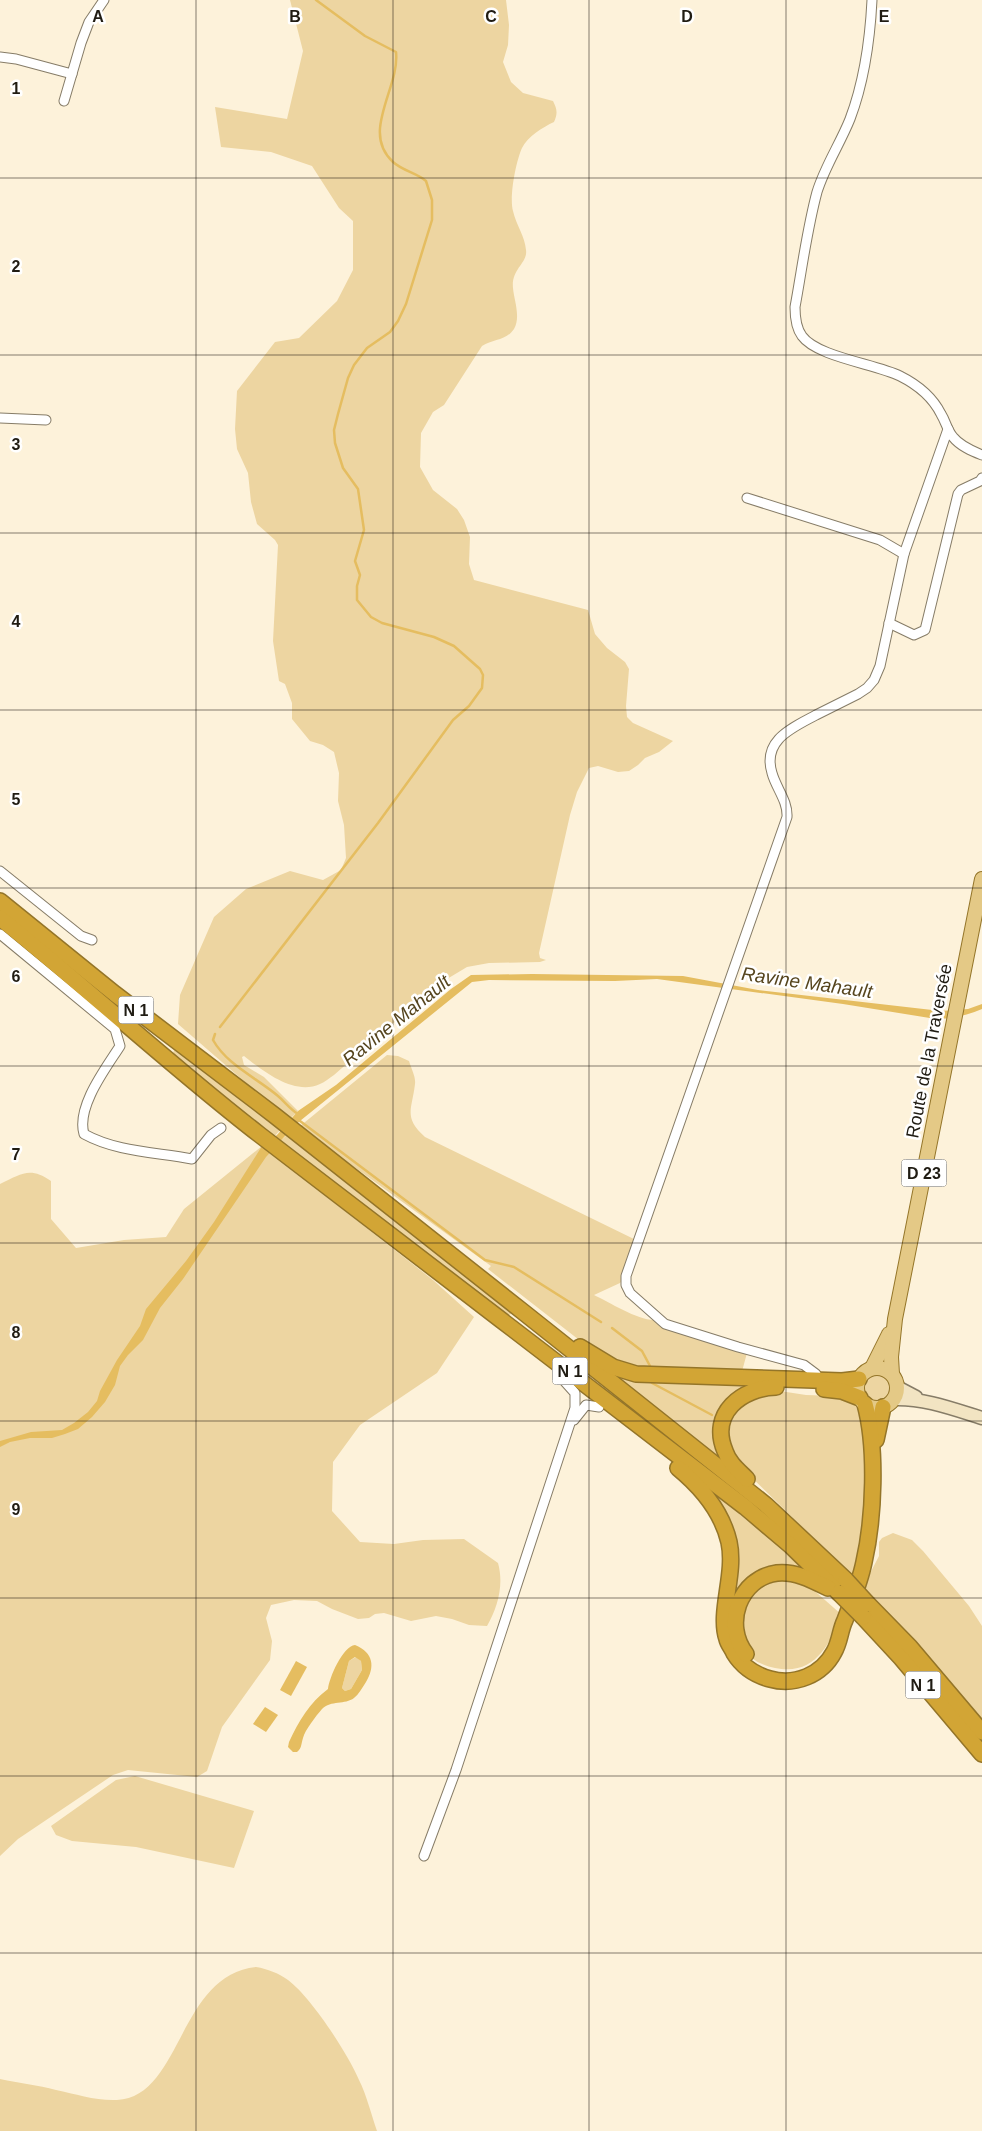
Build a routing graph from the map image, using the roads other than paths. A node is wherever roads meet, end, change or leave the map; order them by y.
1 (104, 0) edge
2 (872, 0) edge
3 (0, 57) edge
4 (72, 74) junction
5 (64, 101) dead end
6 (0, 418) edge
7 (46, 420) dead end
8 (948, 430) junction
9 (982, 455) edge
10 (982, 478) edge
11 (747, 498) dead end
12 (904, 554) junction
13 (889, 623) junction
14 (0, 870) edge
15 (982, 879) edge
16 (0, 901) edge
17 (0, 918) edge
18 (0, 934) edge
19 (92, 940) dead end
20 (221, 1128) dead end
21 (416, 1254) junction
22 (522, 1311) junction
23 (895, 1319) junction
24 (872, 1368) junction
25 (558, 1374) junction
26 (859, 1378) junction
27 (818, 1380) junction
28 (891, 1392) junction
29 (862, 1401) junction
30 (599, 1406) junction
31 (982, 1418) edge
32 (566, 1436) junction
33 (873, 1454) junction
34 (795, 1531) junction
35 (842, 1586) junction
36 (866, 1611) junction
37 (843, 1624) junction
38 (982, 1732) edge
39 (982, 1754) edge
40 (424, 1856) dead end

1 - 4 street
2 - 8 street
3 - 4 street
4 - 5 street
6 - 7 street
8 - 9 street
8 - 12 street
10 - 13 street
11 - 12 street
12 - 13 street
13 - 27 street
14 - 19 street
15 - 23 main road, Route de la Traversée / D 23
16 - 22 highway, N 1
17 - 21 highway, N 1
18 - 20 street
21 - 25 highway
21 - 35 highway, N 1
22 - 27 highway
22 - 34 highway, N 1
23 - 24 main road, Route de la Traversée / D 23
23 - 28 main road, Route de la Traversée / D 23
24 - 26 main road
24 - 28 main road
25 - 30 highway
25 - 32 street
26 - 27 highway
26 - 29 main road
28 - 29 main road
28 - 31 main road
28 - 33 highway
29 - 33 highway
29 - 34 highway
30 - 32 street
30 - 37 highway
32 - 40 street
33 - 37 highway
34 - 35 highway, N 1
35 - 36 highway, N 1, bridge
35 - 37 highway
36 - 38 highway, N 1
36 - 39 highway, N 1

